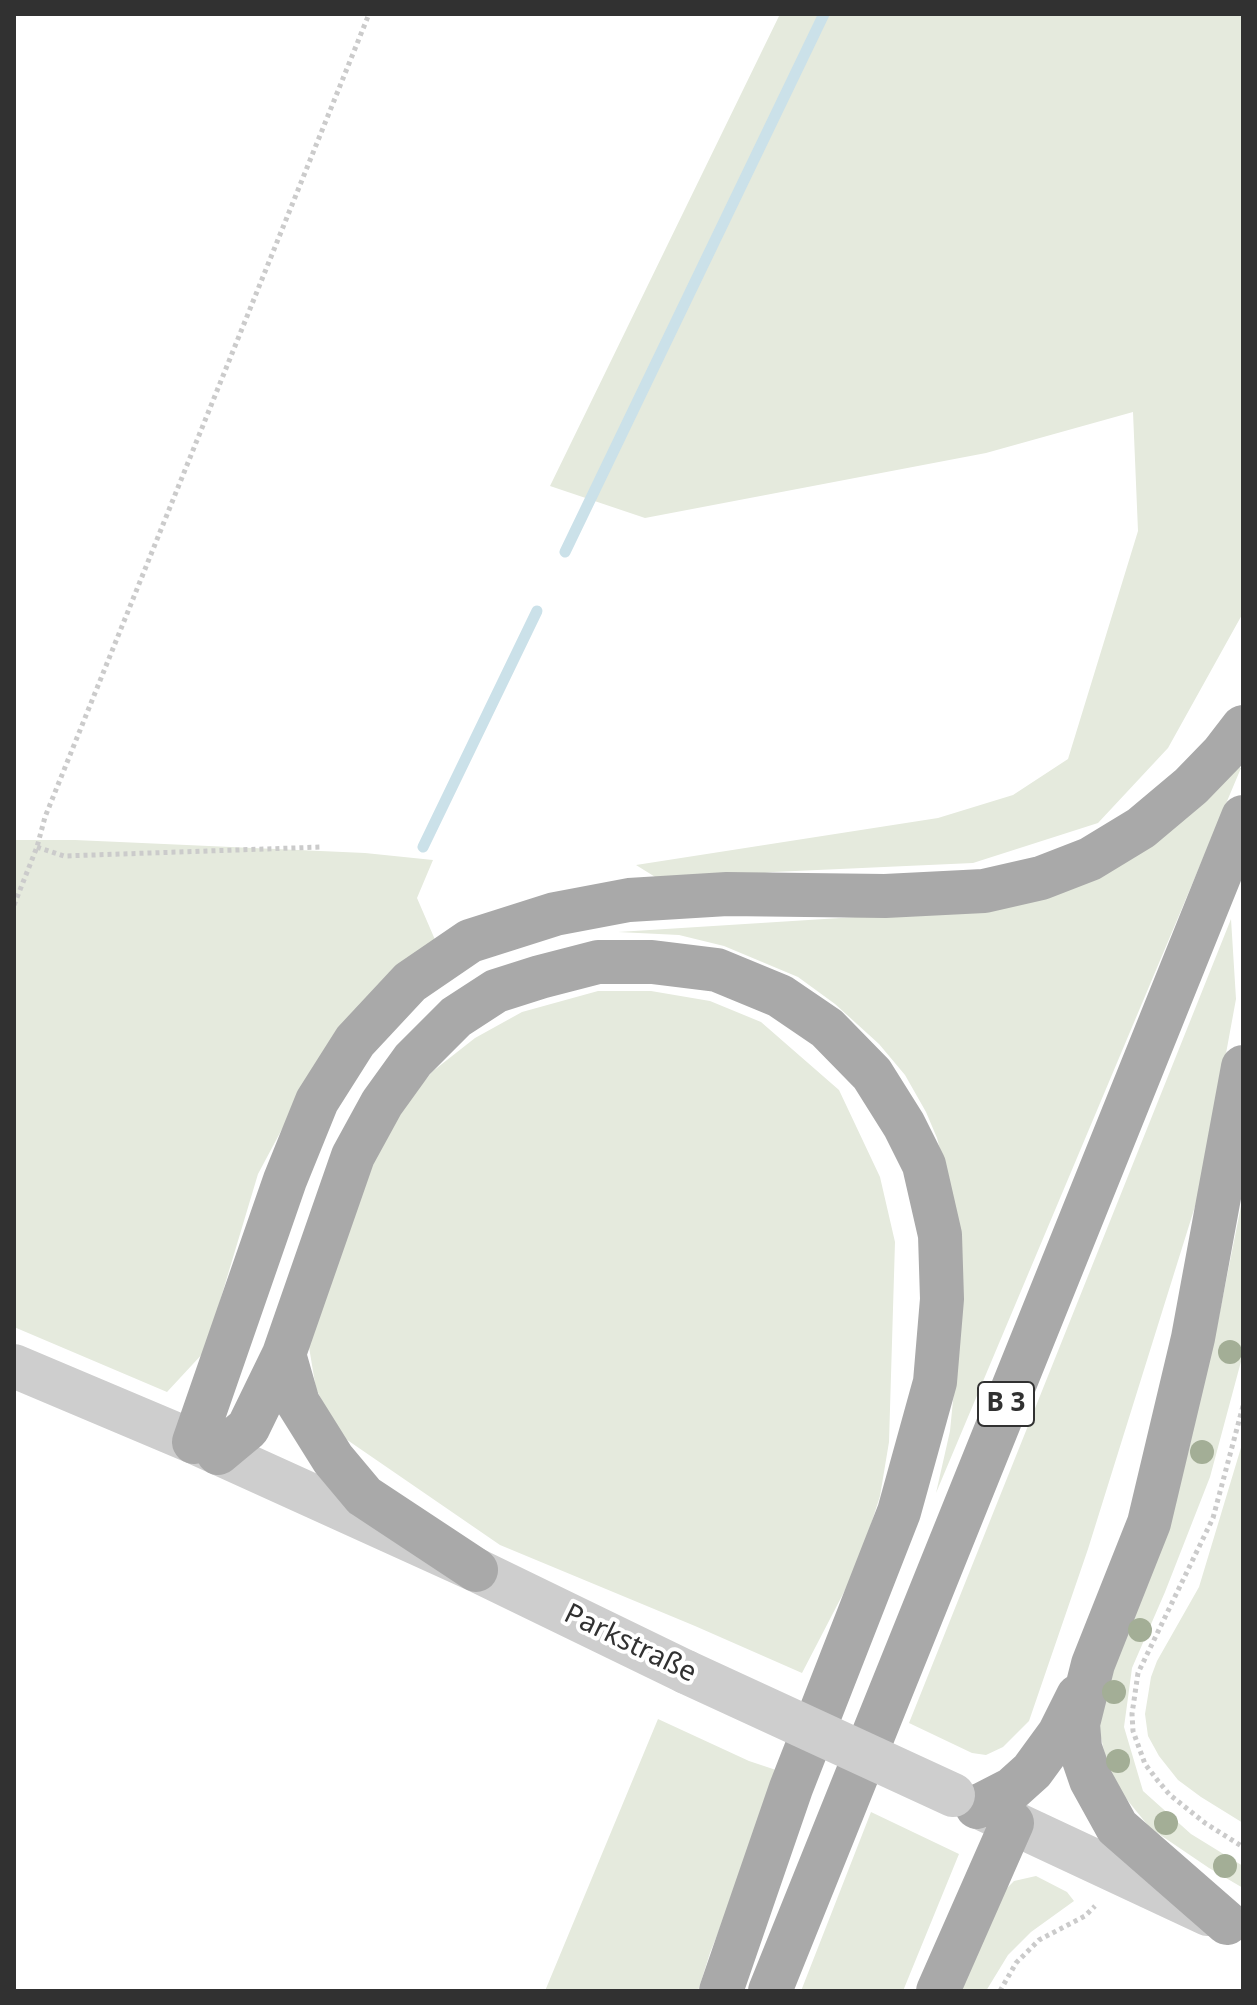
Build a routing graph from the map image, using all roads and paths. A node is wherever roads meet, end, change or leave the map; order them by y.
1 (369, 14) edge
2 (1243, 727) edge
3 (1243, 817) edge
4 (37, 847) junction
5 (322, 847) dead end
6 (14, 905) edge
7 (1243, 1067) edge
8 (284, 1354) junction
9 (14, 1366) edge
10 (1243, 1406) edge
11 (206, 1447) junction
12 (476, 1570) junction
13 (1093, 1664) junction
14 (981, 1808) junction
15 (1243, 1847) edge
16 (1102, 1898) dead end
17 (1235, 1927) edge
18 (721, 1991) edge
19 (770, 1991) edge
20 (938, 1991) edge
21 (1000, 1991) edge

1 - 4 path
2 - 11 main road
3 - 19 main road, B 3
4 - 5 path
4 - 6 path
7 - 13 main road
8 - 11 main road
8 - 12 main road
8 - 18 main road
9 - 11 street, Parkstraße
10 - 15 path
11 - 12 street, Parkstraße
12 - 14 street, Parkstraße, bridge
13 - 14 main road
13 - 17 main road
14 - 17 street, Parkstraße
14 - 20 main road
16 - 21 path

